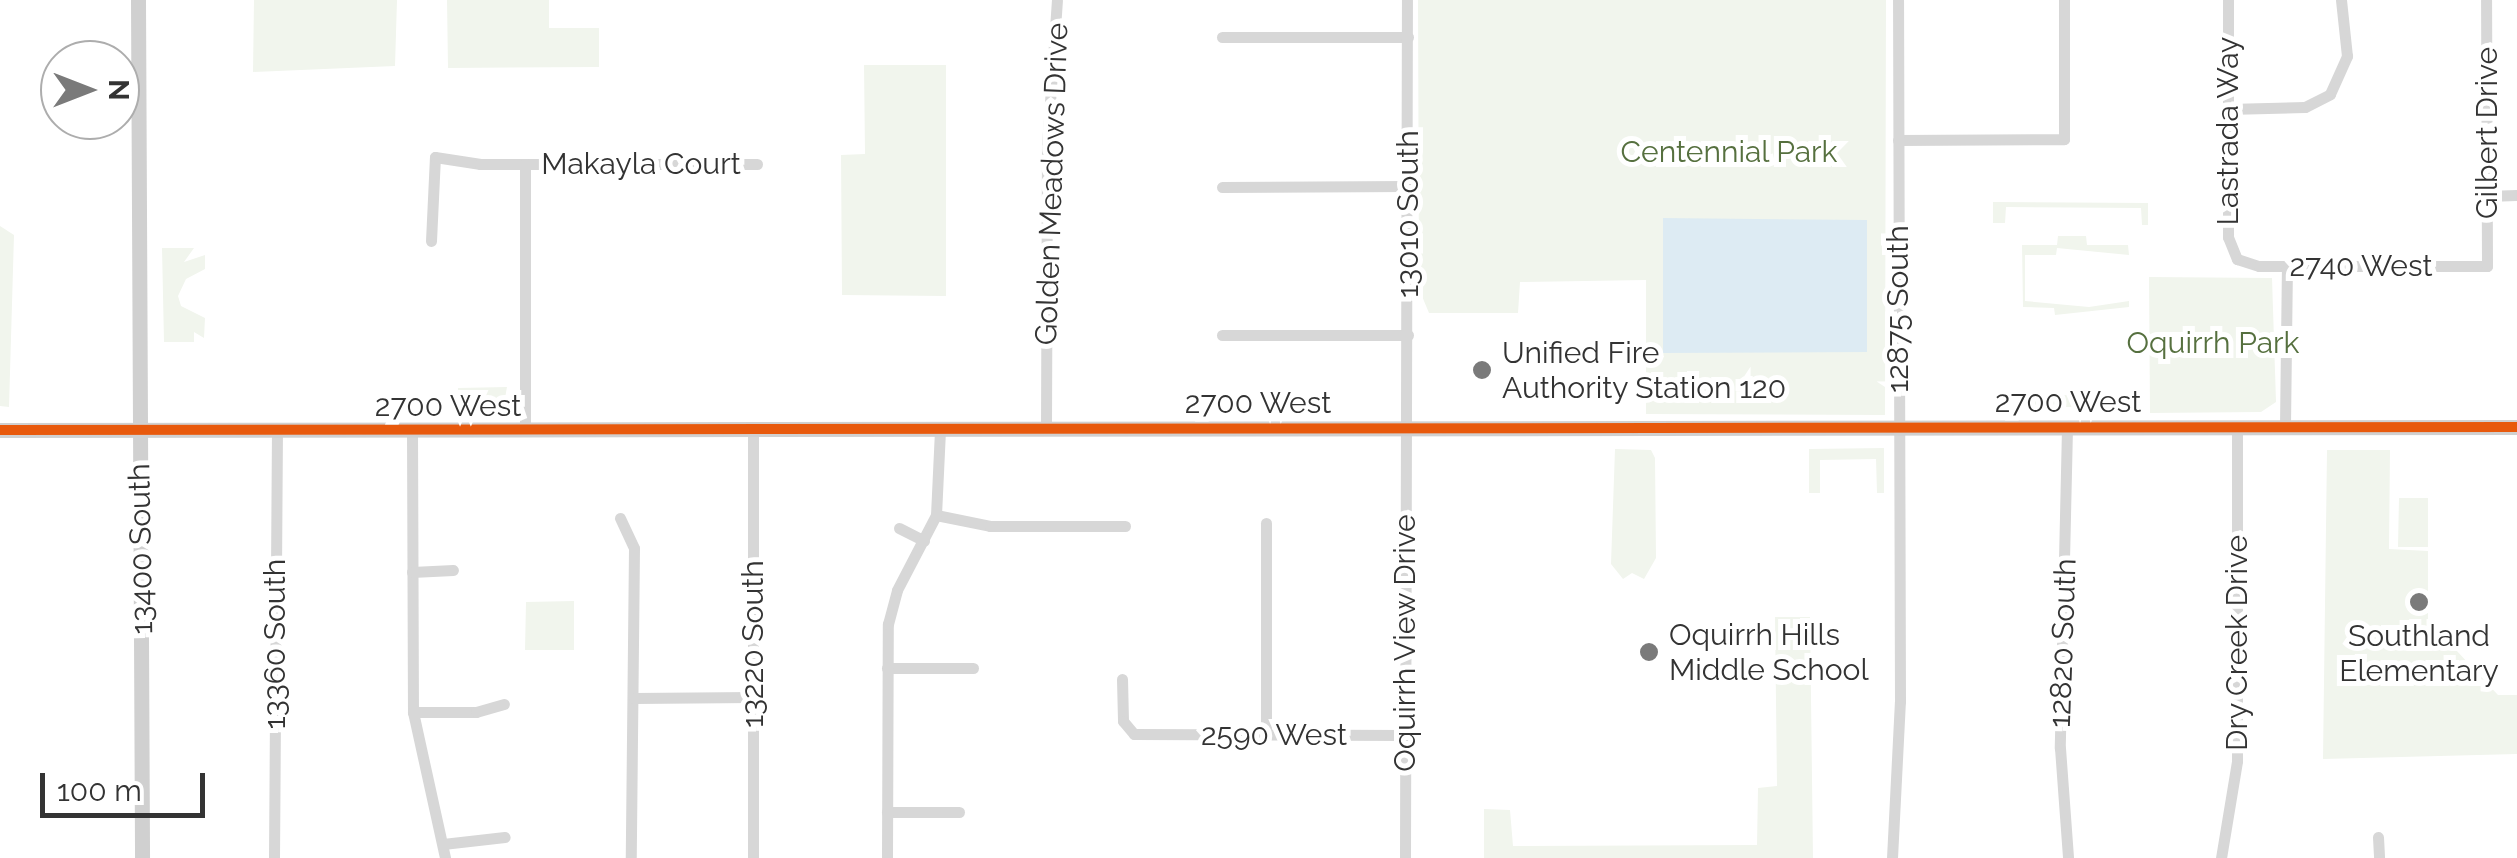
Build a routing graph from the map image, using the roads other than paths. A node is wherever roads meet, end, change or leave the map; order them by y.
1 (138, 0) edge
2 (1058, 0) edge
3 (1407, 0) edge
4 (1898, 0) edge
5 (2064, 0) edge
6 (2228, 0) edge
7 (2342, 0) edge
8 (2486, 0) edge
9 (1408, 37) junction
10 (1222, 38) dead end
11 (2228, 109) junction
12 (1898, 140) junction
13 (525, 164) junction
14 (757, 164) dead end
15 (1222, 186) dead end
16 (1408, 186) junction
17 (2517, 195) edge
18 (2487, 196) junction
19 (430, 241) dead end
20 (2237, 259) joint
21 (2287, 266) junction
22 (2487, 266) joint
23 (1222, 335) dead end
24 (1408, 335) junction
25 (2236, 426) junction
26 (2285, 426) junction
27 (2517, 426) edge
28 (1405, 428) junction
29 (1899, 428) junction
30 (2066, 428) junction
31 (940, 429) junction
32 (1046, 429) junction
33 (0, 430) edge
34 (138, 430) junction
35 (277, 430) junction
36 (412, 430) junction
37 (524, 430) junction
38 (754, 430) junction
39 (936, 515) junction
40 (620, 518) dead end
41 (1266, 523) dead end
42 (1125, 526) dead end
43 (899, 528) dead end
44 (924, 541) junction
45 (452, 570) dead end
46 (412, 572) junction
47 (887, 668) junction
48 (973, 668) dead end
49 (1122, 679) dead end
50 (753, 697) junction
51 (634, 698) junction
52 (504, 704) dead end
53 (412, 712) junction
54 (1266, 735) junction
55 (1405, 735) junction
56 (887, 812) junction
57 (959, 812) dead end
58 (505, 837) dead end
59 (2378, 837) dead end
60 (444, 851) edge
61 (142, 858) edge
62 (274, 858) edge
63 (631, 858) edge
64 (752, 858) edge
65 (887, 858) edge
66 (1405, 858) edge
67 (1892, 858) edge
68 (2068, 858) edge
69 (2222, 858) edge
70 (2378, 858) edge

1 - 34 main road, 13400 South
2 - 32 street, Golden Meadows Drive
3 - 9 street, 13010 South
4 - 12 street, 12875 South
5 - 12 street
6 - 11 street, Lastrada Way
7 - 11 street
8 - 18 street, Gilbert Drive
9 - 10 street
9 - 16 street, 13010 South
11 - 20 street, Lastrada Way
12 - 29 street, 12875 South
13 - 14 street, Makayla Court
13 - 19 street, Makayla Court
13 - 37 street
15 - 16 street
16 - 24 street, 13010 South
17 - 18 street
18 - 22 street, Gilbert Drive
20 - 21 street, 2740 West
21 - 22 street, 2740 West
21 - 26 street
23 - 24 street
24 - 28 street, 13010 South
25 - 26 main road, 2700 West
25 - 30 main road, 2700 West
25 - 69 street, Dry Creek Drive
26 - 27 main road, 2700 West
28 - 29 main road, 2700 West
28 - 32 main road, 2700 West
28 - 55 street, Oquirrh View Drive
29 - 30 main road, 2700 West
29 - 67 street, 12875 South
30 - 68 street, 12820 South
31 - 32 main road, 2700 West
31 - 38 main road, 2700 West
31 - 39 street
33 - 34 main road, 2700 West
34 - 35 main road, 2700 West
34 - 61 main road, 13400 South
35 - 36 main road, 2700 West
35 - 62 street, 13360 South
36 - 37 main road, 2700 West
36 - 46 street
37 - 38 main road, 2700 West
38 - 50 street, 13220 South
39 - 42 street
39 - 44 street
40 - 51 street
41 - 54 street
43 - 44 street
44 - 47 street
45 - 46 street
46 - 53 street
47 - 48 street
47 - 56 street
49 - 54 street, 2590 West
50 - 51 street
50 - 64 street, 13220 South
51 - 63 street
52 - 53 street
53 - 60 street
54 - 55 street, 2590 West
55 - 66 street, Oquirrh View Drive
56 - 57 street
56 - 65 street
58 - 60 street
59 - 70 street

